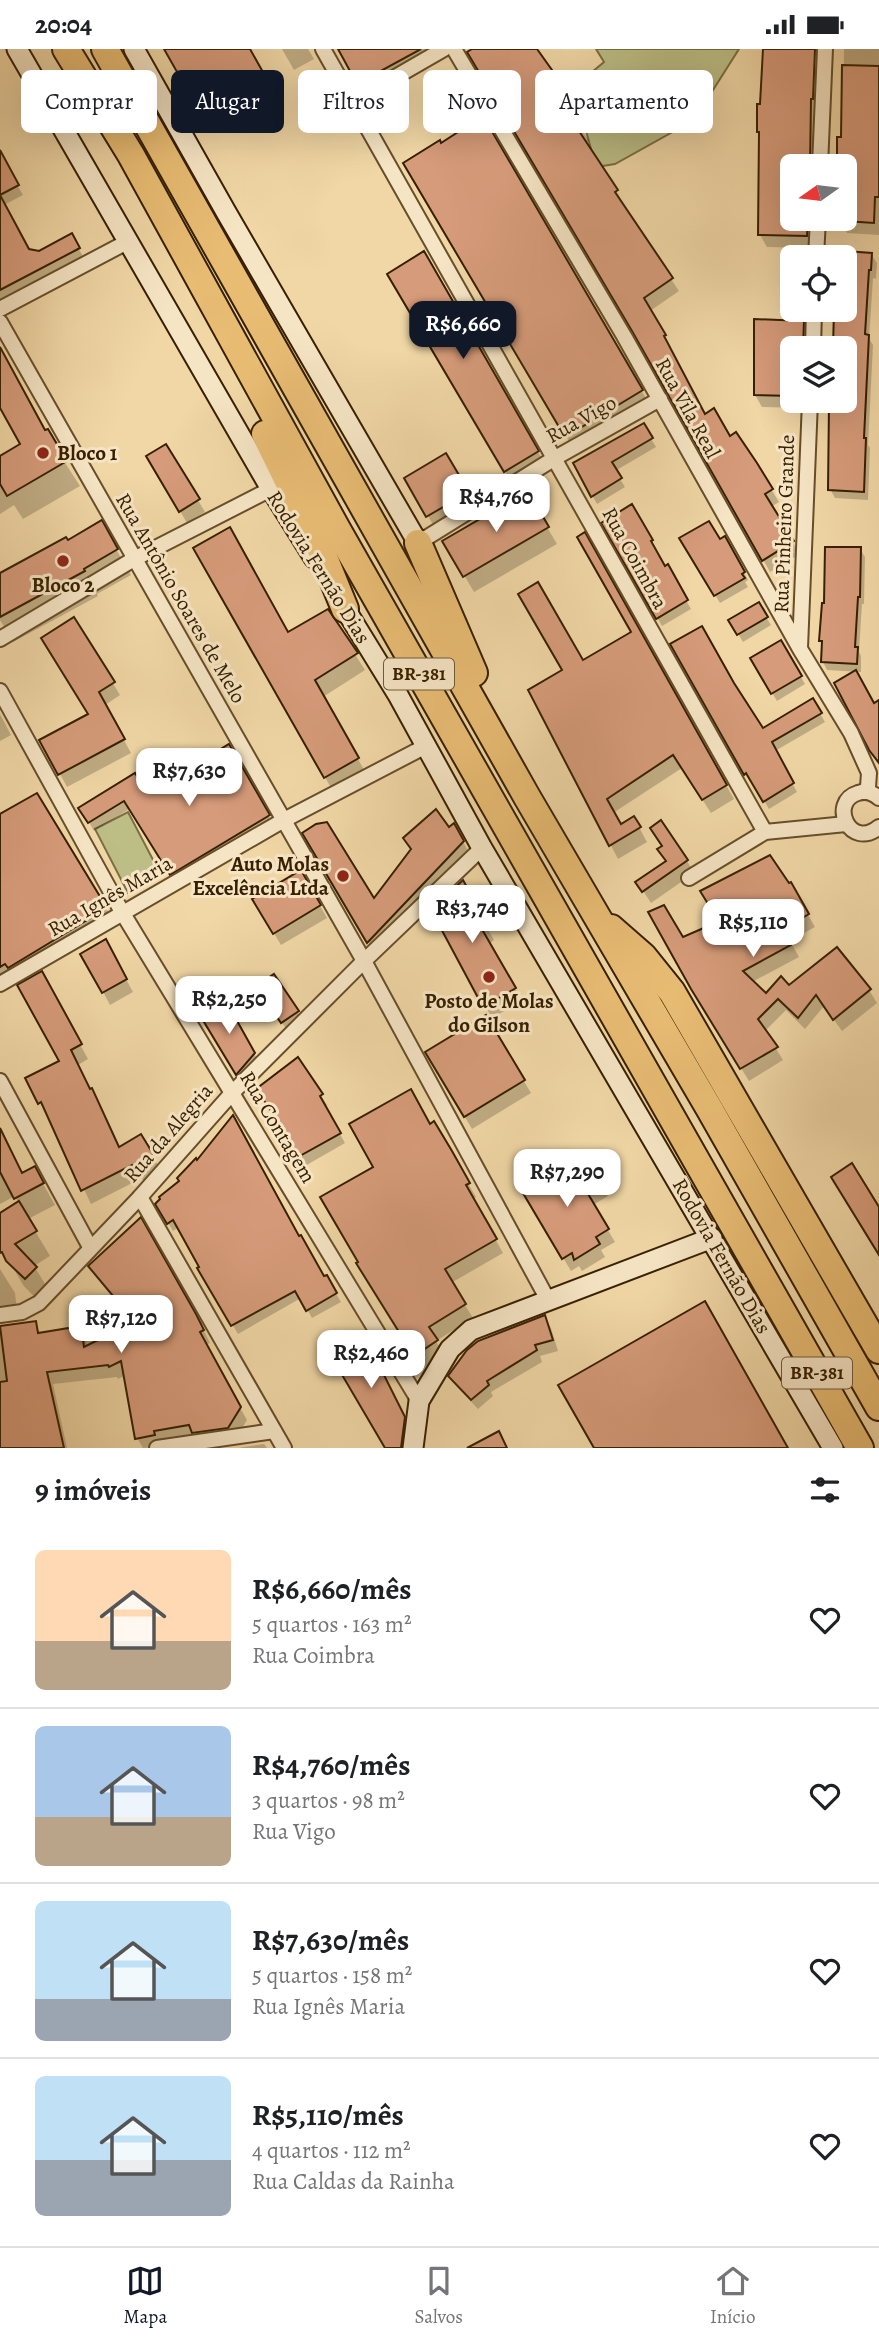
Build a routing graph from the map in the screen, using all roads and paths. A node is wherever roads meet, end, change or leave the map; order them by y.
1 (17, 49) edge
2 (66, 49) edge
3 (104, 49) edge
4 (134, 49) edge
5 (323, 49) edge
6 (444, 49) edge
7 (454, 49) edge
8 (825, 49) edge
9 (335, 70) edge
10 (407, 70) edge
11 (370, 133) edge
12 (821, 154) edge
13 (131, 155) junction
14 (129, 241) junction
15 (0, 309) edge
16 (0, 322) edge
17 (660, 400) junction
18 (810, 413) edge
19 (555, 458) junction
20 (271, 489) junction
21 (418, 543) junction
22 (134, 559) junction
23 (345, 609) junction
24 (0, 639) edge
25 (800, 649) junction
26 (0, 691) edge
27 (426, 746) junction
28 (874, 793) edge
29 (527, 797) junction
30 (284, 820) junction
31 (846, 824) junction
32 (879, 827) edge
33 (765, 832) junction
34 (482, 848) junction
35 (689, 878) dead end
36 (122, 912) junction
37 (594, 913) junction
38 (363, 961) junction
39 (0, 984) edge
40 (0, 1080) edge
41 (233, 1092) junction
42 (140, 1197) junction
43 (712, 1238) junction
44 (90, 1247) junction
45 (548, 1300) junction
46 (0, 1315) edge
47 (879, 1350) edge
48 (419, 1401) junction
49 (879, 1407) edge
50 (274, 1431) junction
51 (158, 1448) edge
52 (284, 1448) edge
53 (413, 1448) edge
54 (833, 1448) edge
55 (860, 1448) edge

1 - 14 main road, Rodovia Fernão Dias / BR-381
2 - 13 highway, Rodovia Fernão Dias / BR-381
3 - 29 highway, BR-381
4 - 21 main road, BR-381
5 - 9 street, Rua Coimbra
6 - 10 street
7 - 17 street, Rua Vila Real
8 - 12 street
11 - 19 street, Rua Coimbra
13 - 23 highway
13 - 55 highway, Rodovia Fernão Dias / BR-381
14 - 15 street
14 - 20 main road, Rodovia Fernão Dias / BR-381
16 - 22 street, Rua Antônio Soares de Melo
17 - 19 street, Rua Vigo
17 - 25 street, Rua Vila Real
18 - 25 street, Rua Pinheiro Grande
19 - 21 street, Rua Vigo
19 - 33 street, Rua Coimbra
20 - 22 street
20 - 23 main road, Rodovia Fernão Dias / BR-381
21 - 29 highway, BR-381
22 - 24 street
22 - 30 street, Rua Antônio Soares de Melo
23 - 27 main road, Rodovia Fernão Dias / BR-381
25 - 28 street, Rua Vila Real
26 - 36 street, Rua Contagem
27 - 30 street, Rua Ignês Maria
27 - 34 main road, Rodovia Fernão Dias / BR-381
28 - 31 street
29 - 37 highway, BR-381
30 - 36 street, Rua Ignês Maria
30 - 38 street, Rua Antônio Soares de Melo
31 - 32 street
31 - 33 street
33 - 35 street
34 - 38 street, Rua da Alegria
34 - 43 main road, Rodovia Fernão Dias / BR-381
36 - 39 street, Rua Ignês Maria
36 - 41 street, Rua Contagem
37 - 47 highway
37 - 49 highway, BR-381
38 - 41 street, Rua da Alegria
38 - 45 street, Rua Antônio Soares de Melo
40 - 44 street
41 - 42 street, Rua da Alegria
41 - 48 street, Rua Contagem
42 - 44 street, Rua da Alegria
42 - 50 street
43 - 45 main road
43 - 54 main road, Rodovia Fernão Dias / BR-381
44 - 46 street, Rua da Alegria
45 - 48 main road
48 - 53 main road
50 - 51 street
50 - 52 street

